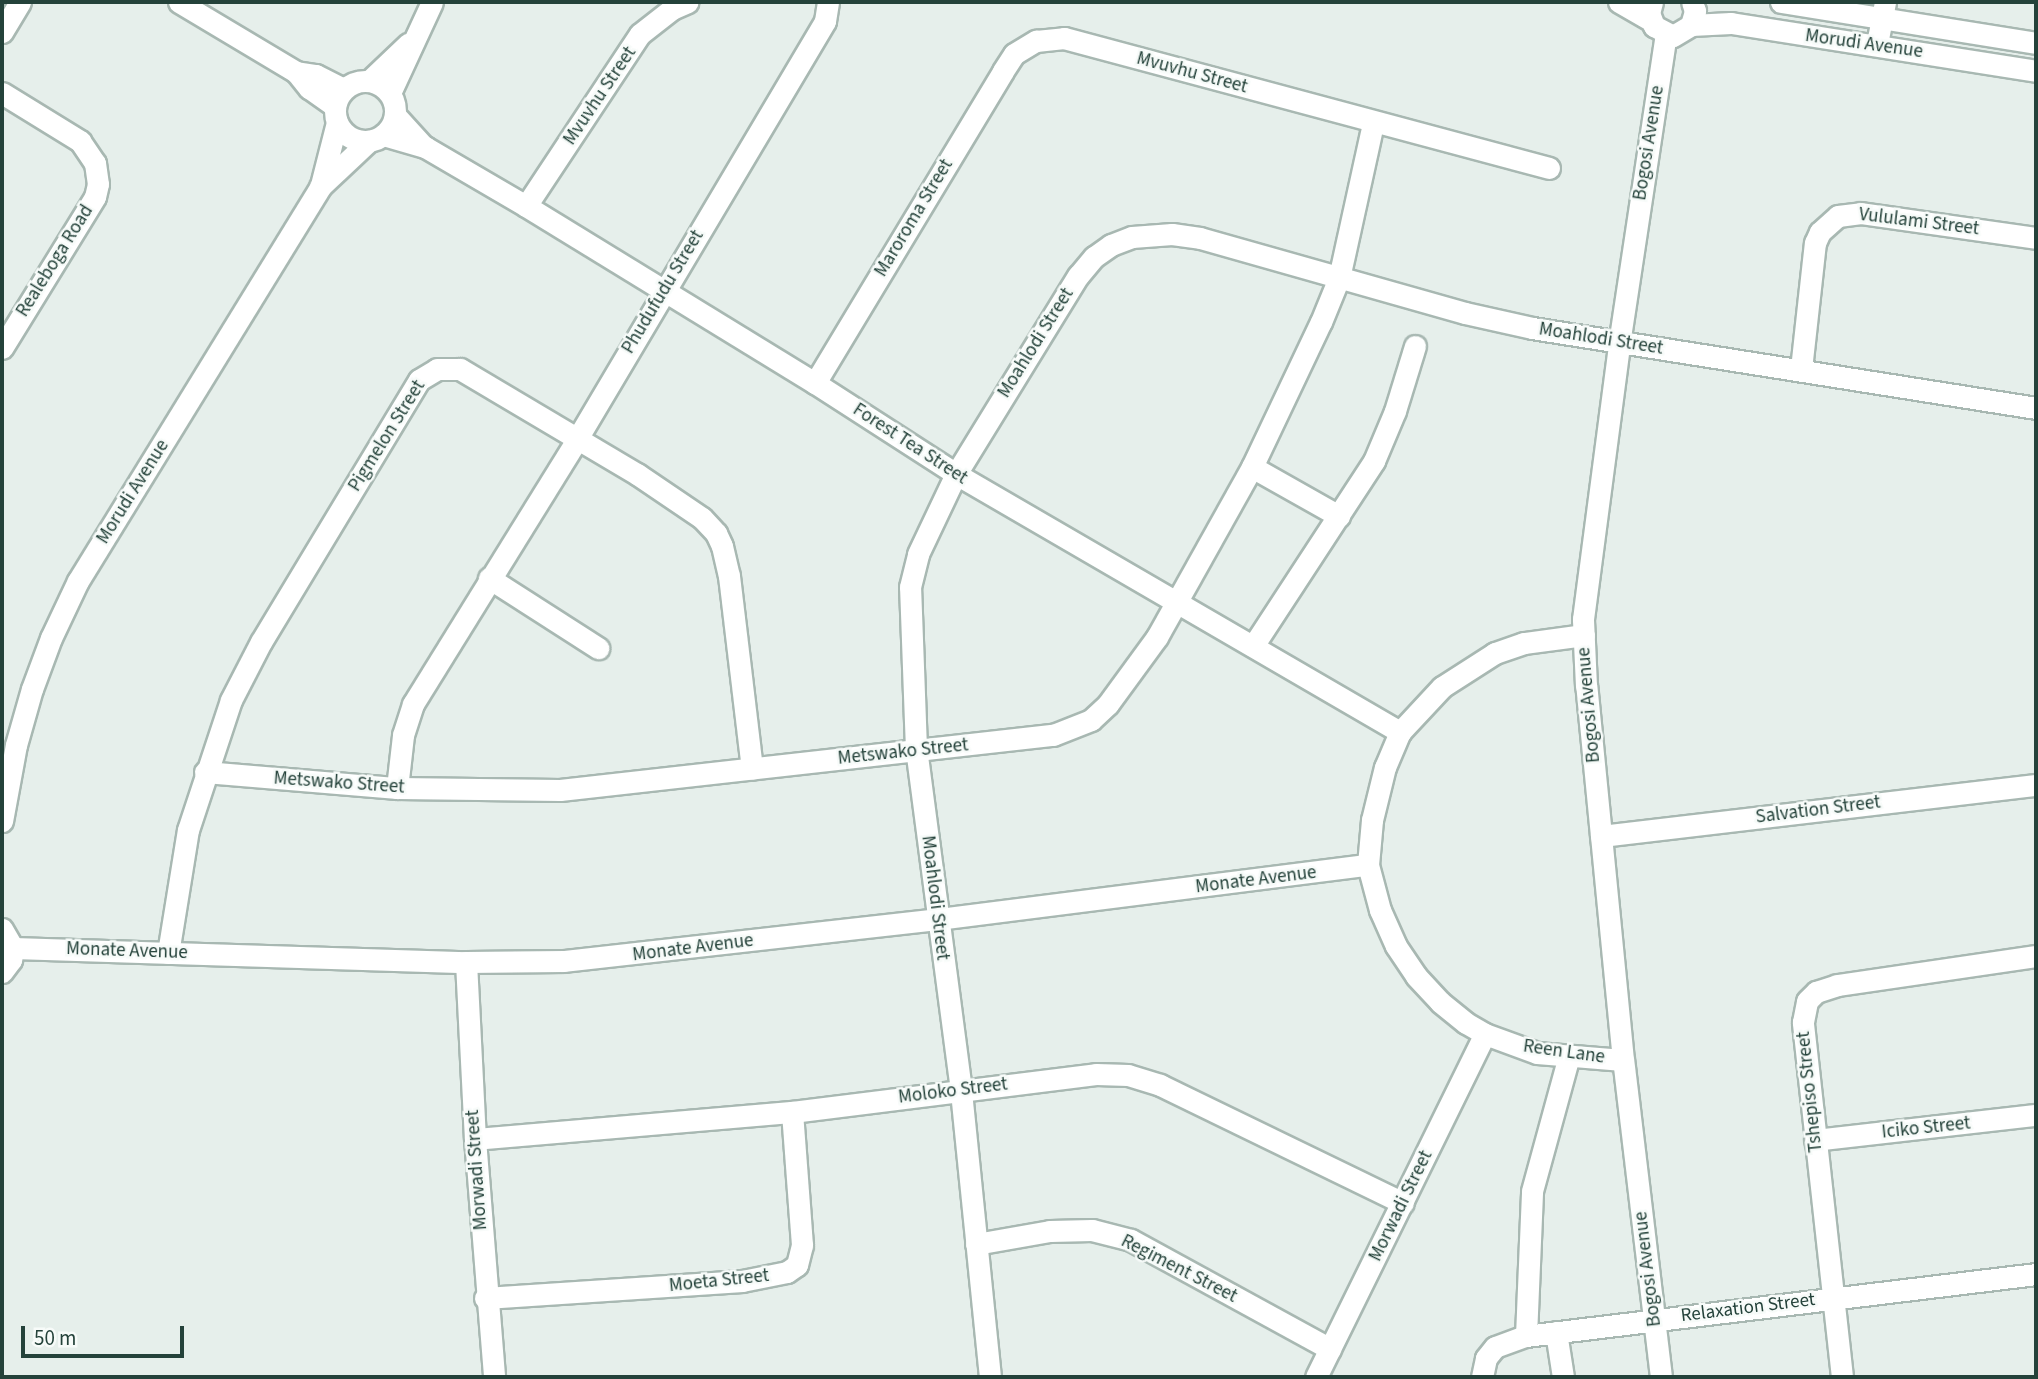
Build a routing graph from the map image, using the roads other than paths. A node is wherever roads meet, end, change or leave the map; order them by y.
1 (20, 2) edge
2 (179, 2) edge
3 (432, 2) edge
4 (688, 2) edge
5 (828, 2) edge
6 (1619, 2) edge
7 (1692, 2) edge
8 (1781, 2) edge
9 (1884, 9) edge
10 (1656, 19) edge
11 (1692, 25) junction
12 (2, 32) edge
13 (410, 43) junction
14 (2036, 43) edge
15 (1877, 44) junction
16 (1014, 54) joint
17 (2036, 71) edge
18 (369, 80) junction
19 (2, 93) edge
20 (390, 93) junction
21 (339, 106) junction
22 (395, 115) junction
23 (1373, 123) junction
24 (376, 138) junction
25 (425, 147) junction
26 (1549, 168) dead end
27 (320, 187) junction
28 (526, 206) junction
29 (2036, 238) edge
30 (1339, 278) junction
31 (664, 290) junction
32 (1619, 344) junction
33 (1415, 346) dead end
34 (2, 348) edge
35 (1801, 369) junction
36 (815, 383) junction
37 (2036, 408) edge
38 (577, 439) junction
39 (1252, 467) junction
40 (956, 474) junction
41 (1339, 516) junction
42 (489, 578) junction
43 (1176, 601) junction
44 (1584, 635) junction
45 (1253, 646) junction
46 (598, 648) dead end
47 (1400, 732) junction
48 (916, 749) junction
49 (752, 769) junction
50 (205, 772) junction
51 (2036, 785) edge
52 (397, 788) junction
53 (2, 821) edge
54 (1601, 836) junction
55 (1368, 865) junction
56 (938, 919) junction
57 (2, 929) edge
58 (13, 948) junction
59 (168, 953) junction
60 (2036, 956) edge
61 (466, 962) junction
62 (2, 972) edge
63 (1485, 1034) junction
64 (1569, 1056) junction
65 (1623, 1060) junction
66 (961, 1090) junction
67 (792, 1112) junction
68 (2036, 1115) edge
69 (474, 1139) junction
70 (1815, 1140) junction
71 (1403, 1203) junction
72 (976, 1244) junction
73 (2036, 1274) edge
74 (485, 1298) junction
75 (1833, 1298) junction
76 (1654, 1319) junction
77 (1556, 1332) junction
78 (1525, 1336) junction
79 (1330, 1349) junction
80 (494, 1377) edge
81 (990, 1377) edge
82 (1316, 1377) edge
83 (1482, 1377) edge
84 (1563, 1377) edge
85 (1661, 1377) edge
86 (1842, 1377) edge

1 - 12 street
2 - 21 street
3 - 13 street
4 - 28 street, Mvuvhu Street
5 - 31 street, Phudufudu Street
6 - 10 street
7 - 11 street
8 - 9 street, Morudi Avenue
9 - 14 street, Morudi Avenue
9 - 15 street
10 - 11 street, Morudi Avenue
10 - 32 street, Bogosi Avenue
11 - 15 street, Morudi Avenue
13 - 18 street
13 - 20 street
15 - 17 street, Morudi Avenue
16 - 23 street, Mvuvhu Street
16 - 36 street, Maroroma Street
18 - 20 street
18 - 21 street
19 - 34 street, Realeboga Road
20 - 22 street
21 - 24 street
21 - 27 street, Morudi Avenue
22 - 24 street
22 - 25 street, Forest Tea Street
23 - 26 street, Mvuvhu Street
23 - 30 street
24 - 25 street, Forest Tea Street
24 - 27 street, Morudi Avenue
25 - 28 street, Forest Tea Street
27 - 53 street, Morudi Avenue
28 - 31 street, Forest Tea Street
29 - 35 street, Vululami Street
30 - 32 street, Moahlodi Street
30 - 39 street, Metswako Street
30 - 40 street, Moahlodi Street
31 - 36 street, Forest Tea Street
31 - 38 street, Phudufudu Street
32 - 35 street, Moahlodi Street
32 - 44 street, Bogosi Avenue
33 - 41 street
35 - 37 street, Moahlodi Street
36 - 40 street, Forest Tea Street
38 - 42 street, Phudufudu Street
38 - 49 street, Pigmelon Street
38 - 50 street, Pigmelon Street
39 - 41 street
39 - 43 street, Metswako Street
40 - 43 street, Forest Tea Street
40 - 48 street, Moahlodi Street
41 - 45 street
42 - 46 street
42 - 52 street, Phudufudu Street
43 - 45 street, Forest Tea Street
43 - 48 street, Metswako Street
44 - 47 street, Reen Lane
44 - 54 street, Bogosi Avenue
45 - 47 street, Forest Tea Street
47 - 55 street, Reen Lane
48 - 49 street, Metswako Street
48 - 56 street, Moahlodi Street
49 - 52 street, Metswako Street
50 - 52 street, Metswako Street
50 - 59 street, Pigmelon Street
51 - 54 street, Salvation Street
54 - 65 street, Bogosi Avenue
55 - 56 street, Monate Avenue
55 - 63 street, Reen Lane
56 - 61 street, Monate Avenue
56 - 66 street, Moahlodi Street
57 - 58 street
58 - 59 street, Monate Avenue
58 - 62 street
59 - 61 street, Monate Avenue
60 - 70 street, Tshepiso Street
61 - 69 street, Morwadi Street
63 - 64 street, Reen Lane
63 - 71 street, Morwadi Street
64 - 65 street, Reen Lane
64 - 78 street
65 - 76 street, Bogosi Avenue
66 - 67 street, Moloko Street
66 - 71 street, Moloko Street
66 - 72 street, Moahlodi Street
67 - 69 street, Moloko Street
67 - 74 street, Moeta Street
68 - 70 street, Iciko Street
69 - 74 street, Morwadi Street
70 - 75 street, Tshepiso Street
71 - 79 street, Morwadi Street
72 - 79 street, Regiment Street
72 - 81 street, Moahlodi Street
73 - 75 street, Relaxation Street
74 - 80 street, Morwadi Street
75 - 76 street, Relaxation Street
75 - 86 street, Tshepiso Street
76 - 77 street, Relaxation Street
76 - 85 street, Bogosi Avenue
77 - 78 street, Relaxation Street
77 - 84 street
78 - 83 street, Relaxation Street
79 - 82 street, Morwadi Street

